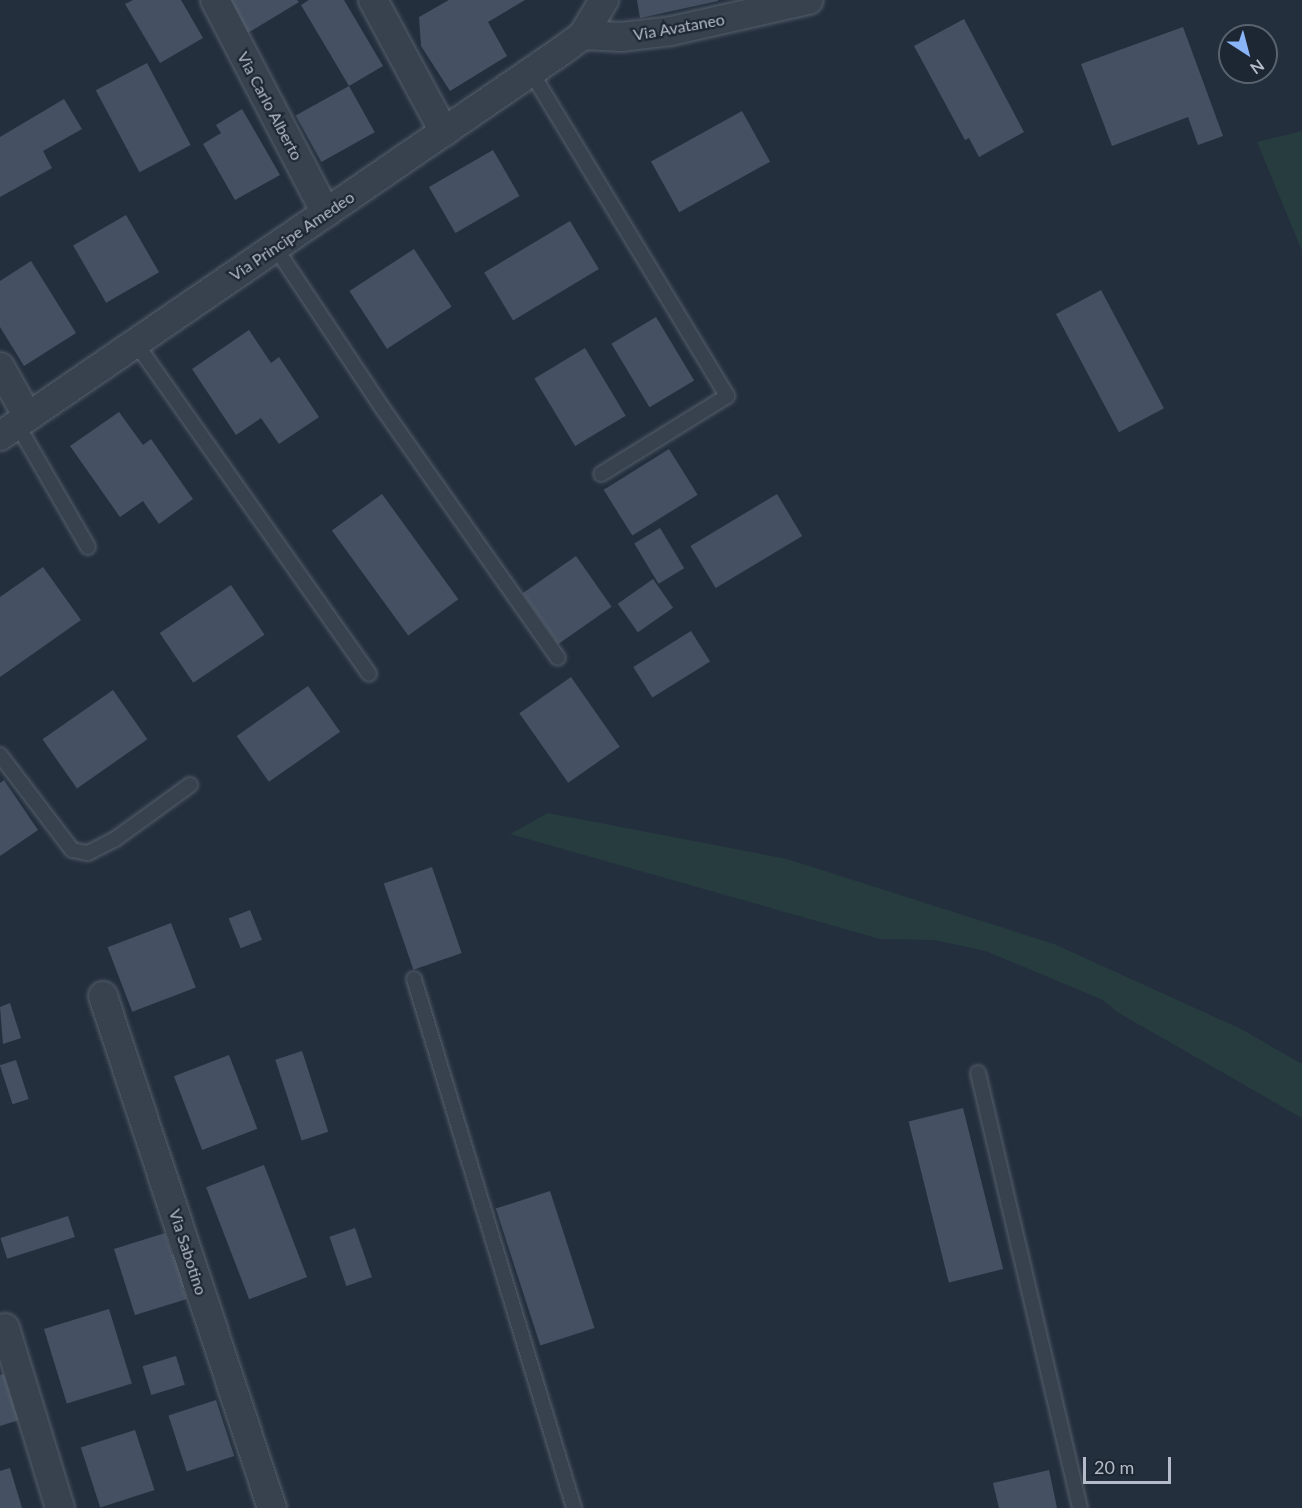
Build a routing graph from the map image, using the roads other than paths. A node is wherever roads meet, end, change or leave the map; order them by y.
1 (215, 0) edge
2 (373, 0) edge
3 (604, 0) edge
4 (809, 0) edge
5 (583, 35) junction
6 (531, 72) junction
7 (444, 132) junction
8 (326, 213) junction
9 (275, 248) junction
10 (135, 342) junction
11 (0, 368) edge
12 (15, 426) edge
13 (601, 474) dead end
14 (88, 547) dead end
15 (558, 658) dead end
16 (369, 674) dead end
17 (0, 755) edge
18 (190, 785) dead end
19 (414, 979) dead end
20 (104, 996) dead end
21 (978, 1073) dead end
22 (5, 1328) dead end
23 (60, 1508) edge
24 (272, 1508) edge
25 (574, 1508) edge
26 (1080, 1508) edge

1 - 8 street, Via Carlo Alberto
2 - 7 street
3 - 5 street
4 - 5 street, Via Avataneo
5 - 6 street, Via Principe Amedeo
6 - 7 street, Via Principe Amedeo
6 - 13 lane
7 - 8 street, Via Principe Amedeo
8 - 9 street, Via Principe Amedeo
9 - 10 street, Via Principe Amedeo
9 - 15 lane
10 - 12 street, Via Principe Amedeo
10 - 16 lane
11 - 12 street
12 - 14 lane
17 - 18 lane
19 - 25 lane
20 - 24 street, Via Sabotino
21 - 26 lane
22 - 23 street

